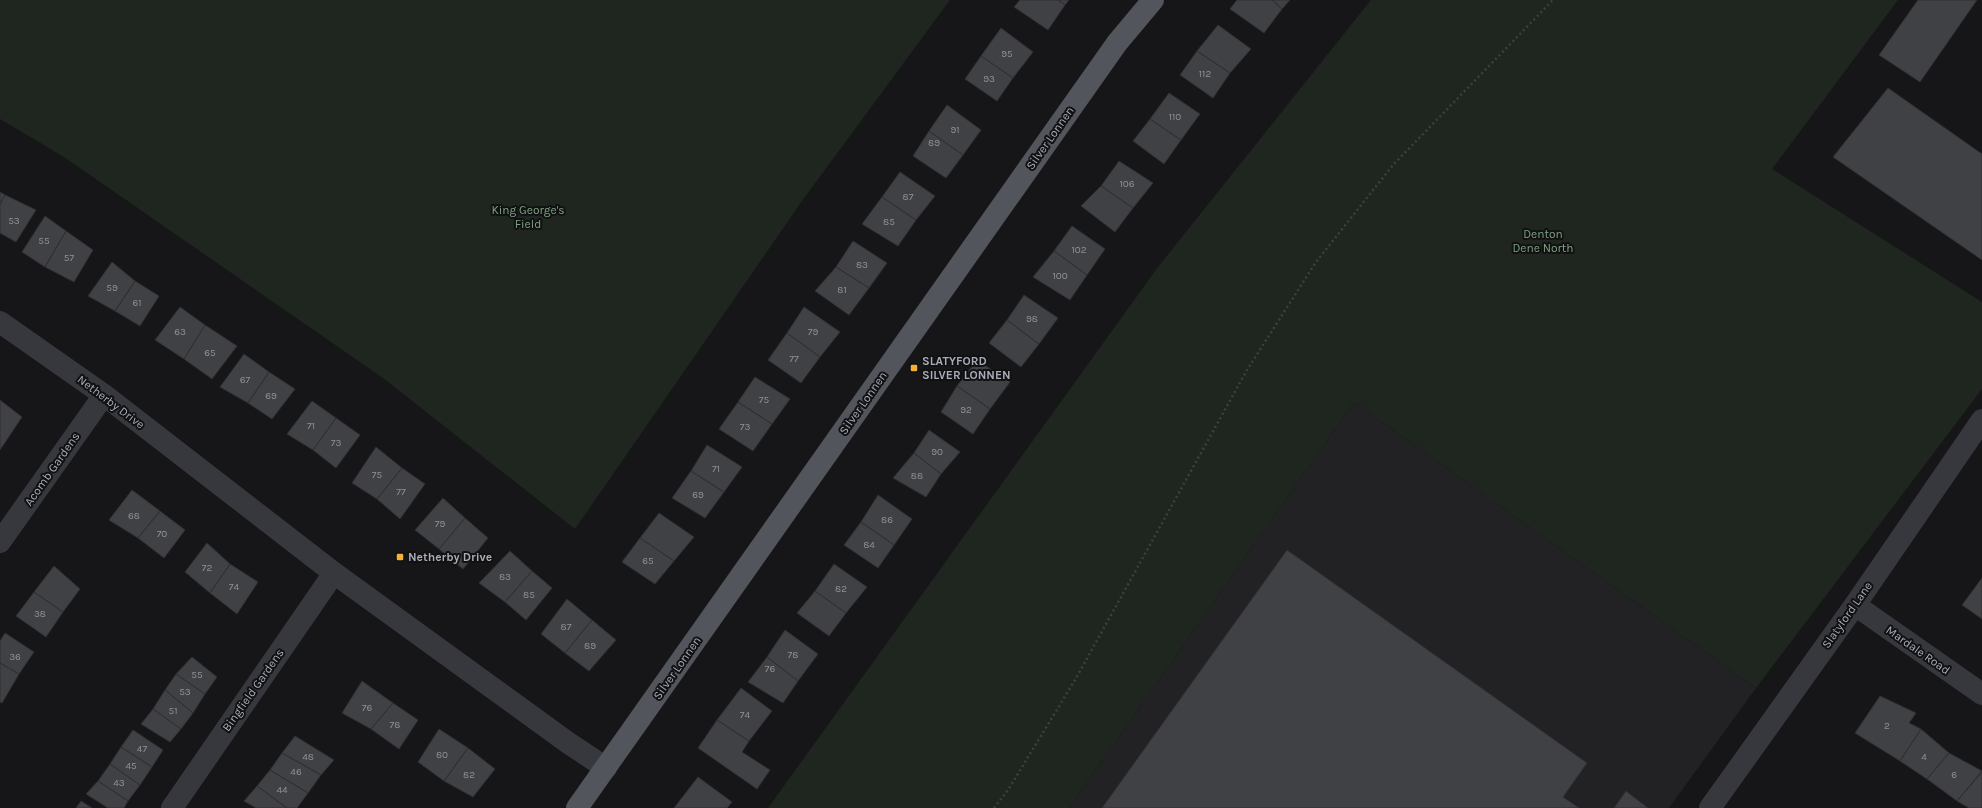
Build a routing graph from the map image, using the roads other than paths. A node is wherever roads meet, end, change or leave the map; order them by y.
1 (1153, 0) edge
2 (0, 322) edge
3 (104, 395) junction
4 (1982, 420) edge
5 (0, 542) edge
6 (334, 572) junction
7 (1855, 605) junction
8 (1982, 694) edge
9 (606, 768) junction
10 (172, 808) edge
11 (577, 808) edge
12 (1710, 808) edge

1 - 9 main road, Silver Lonnen
2 - 3 street, Netherby Drive
3 - 5 street, Acomb Gardens
3 - 6 street, Netherby Drive
4 - 7 street, Slatyford Lane
6 - 9 street, Netherby Drive
6 - 10 street, Bingfield Gardens
7 - 8 street, Mardale Road
7 - 12 street, Slatyford Lane
9 - 11 main road, Silver Lonnen

